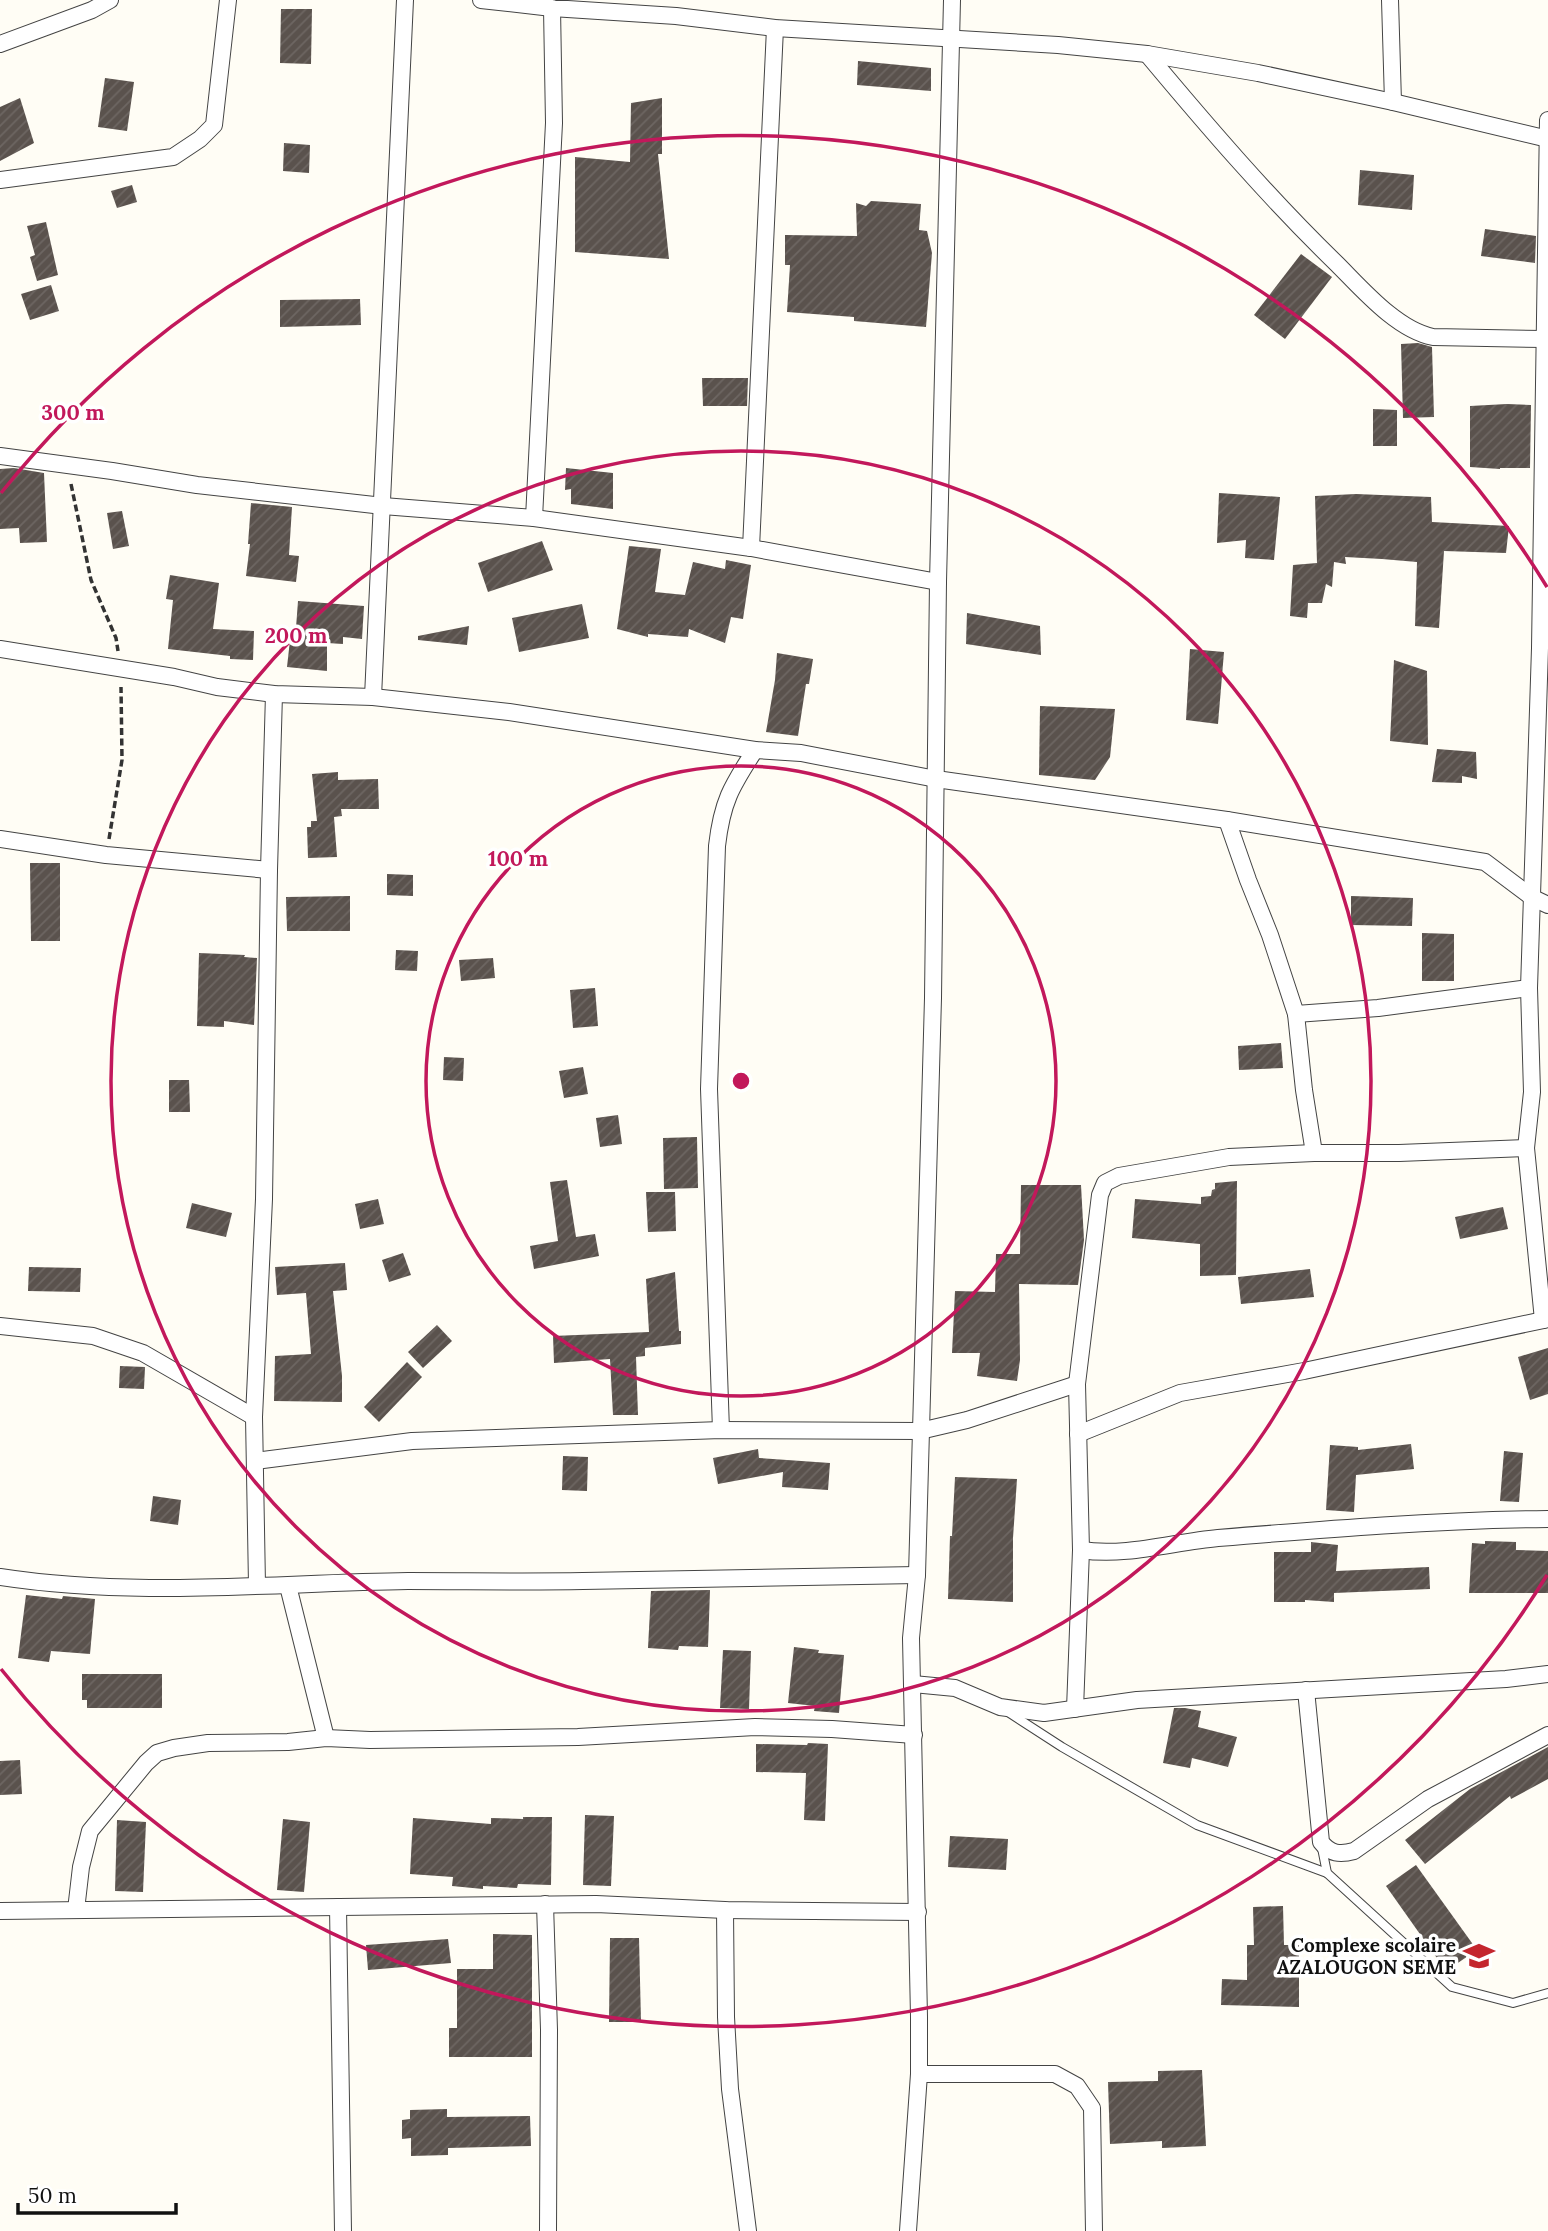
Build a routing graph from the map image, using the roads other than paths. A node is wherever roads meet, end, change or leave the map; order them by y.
1 (110, 0) edge
2 (228, 0) edge
3 (405, 0) edge
4 (481, 0) edge
5 (952, 0) edge
6 (1390, 0) edge
7 (552, 8) junction
8 (675, 8) edge
9 (775, 28) junction
10 (952, 40) junction
11 (0, 44) edge
12 (1147, 54) junction
13 (1393, 102) junction
14 (1548, 120) edge
15 (1548, 139) edge
16 (0, 180) edge
17 (1544, 339) junction
18 (0, 456) edge
19 (383, 506) junction
20 (534, 518) junction
21 (751, 548) junction
22 (938, 582) junction
23 (0, 649) edge
24 (274, 694) junction
25 (373, 698) junction
26 (755, 750) junction
27 (936, 779) junction
28 (1227, 820) junction
29 (0, 839) edge
30 (269, 870) junction
31 (1540, 901) edge
32 (1528, 988) junction
33 (1296, 1014) junction
34 (1526, 1148) junction
35 (1314, 1153) junction
36 (1546, 1319) edge
37 (0, 1326) edge
38 (1076, 1384) junction
39 (254, 1417) junction
40 (721, 1430) junction
41 (920, 1431) junction
42 (1078, 1434) junction
43 (255, 1461) junction
44 (1548, 1519) edge
45 (1081, 1550) junction
46 (918, 1574) junction
47 (0, 1577) edge
48 (257, 1585) junction
49 (288, 1586) junction
50 (1548, 1674) edge
51 (913, 1684) junction
52 (1306, 1690) junction
53 (1000, 1707) junction
54 (1075, 1709) junction
55 (914, 1735) junction
56 (1548, 1735) edge
57 (326, 1738) junction
58 (1321, 1842) junction
59 (1327, 1873) junction
60 (545, 1904) junction
61 (338, 1907) junction
62 (76, 1910) junction
63 (725, 1910) junction
64 (0, 1911) edge
65 (918, 1912) junction
66 (1548, 1993) edge
67 (919, 2074) junction
68 (343, 2231) edge
69 (548, 2231) edge
70 (748, 2231) edge
71 (908, 2231) edge
72 (1094, 2231) edge

1 - 11 street
2 - 16 street
3 - 19 street
4 - 7 street
5 - 10 street
6 - 13 street
7 - 8 street
7 - 20 street
8 - 9 street
9 - 10 street
9 - 21 street
10 - 12 street
10 - 22 street
12 - 13 street
12 - 17 street
13 - 15 street
14 - 15 street
15 - 17 street
17 - 31 street
18 - 19 street
19 - 20 street
19 - 25 street
20 - 21 street
21 - 22 street
22 - 27 street
23 - 24 street
24 - 25 street
24 - 30 street
25 - 26 street
26 - 27 street
26 - 40 street
27 - 28 street
27 - 41 street
28 - 31 street
28 - 33 street
29 - 30 street
30 - 39 street
31 - 32 street
32 - 33 street
32 - 34 street
33 - 35 street
34 - 35 street
34 - 36 street
35 - 38 street
36 - 42 street
37 - 39 street
38 - 41 street
38 - 42 street
39 - 43 street
40 - 41 street
40 - 43 street
41 - 46 street
42 - 45 street
43 - 48 street
44 - 45 street
45 - 54 street
46 - 49 street
46 - 51 street
47 - 48 street
48 - 49 street
49 - 57 street
50 - 52 street
51 - 53 street
51 - 55 street
52 - 54 street
52 - 58 street
53 - 54 street
53 - 59 lane
55 - 57 street
55 - 65 street
56 - 58 street
57 - 62 street
58 - 59 lane
59 - 66 lane
60 - 61 street
60 - 63 street
60 - 69 street
61 - 62 street
61 - 68 street
62 - 64 street
63 - 65 street
63 - 70 street
65 - 67 street
67 - 71 street
67 - 72 street

